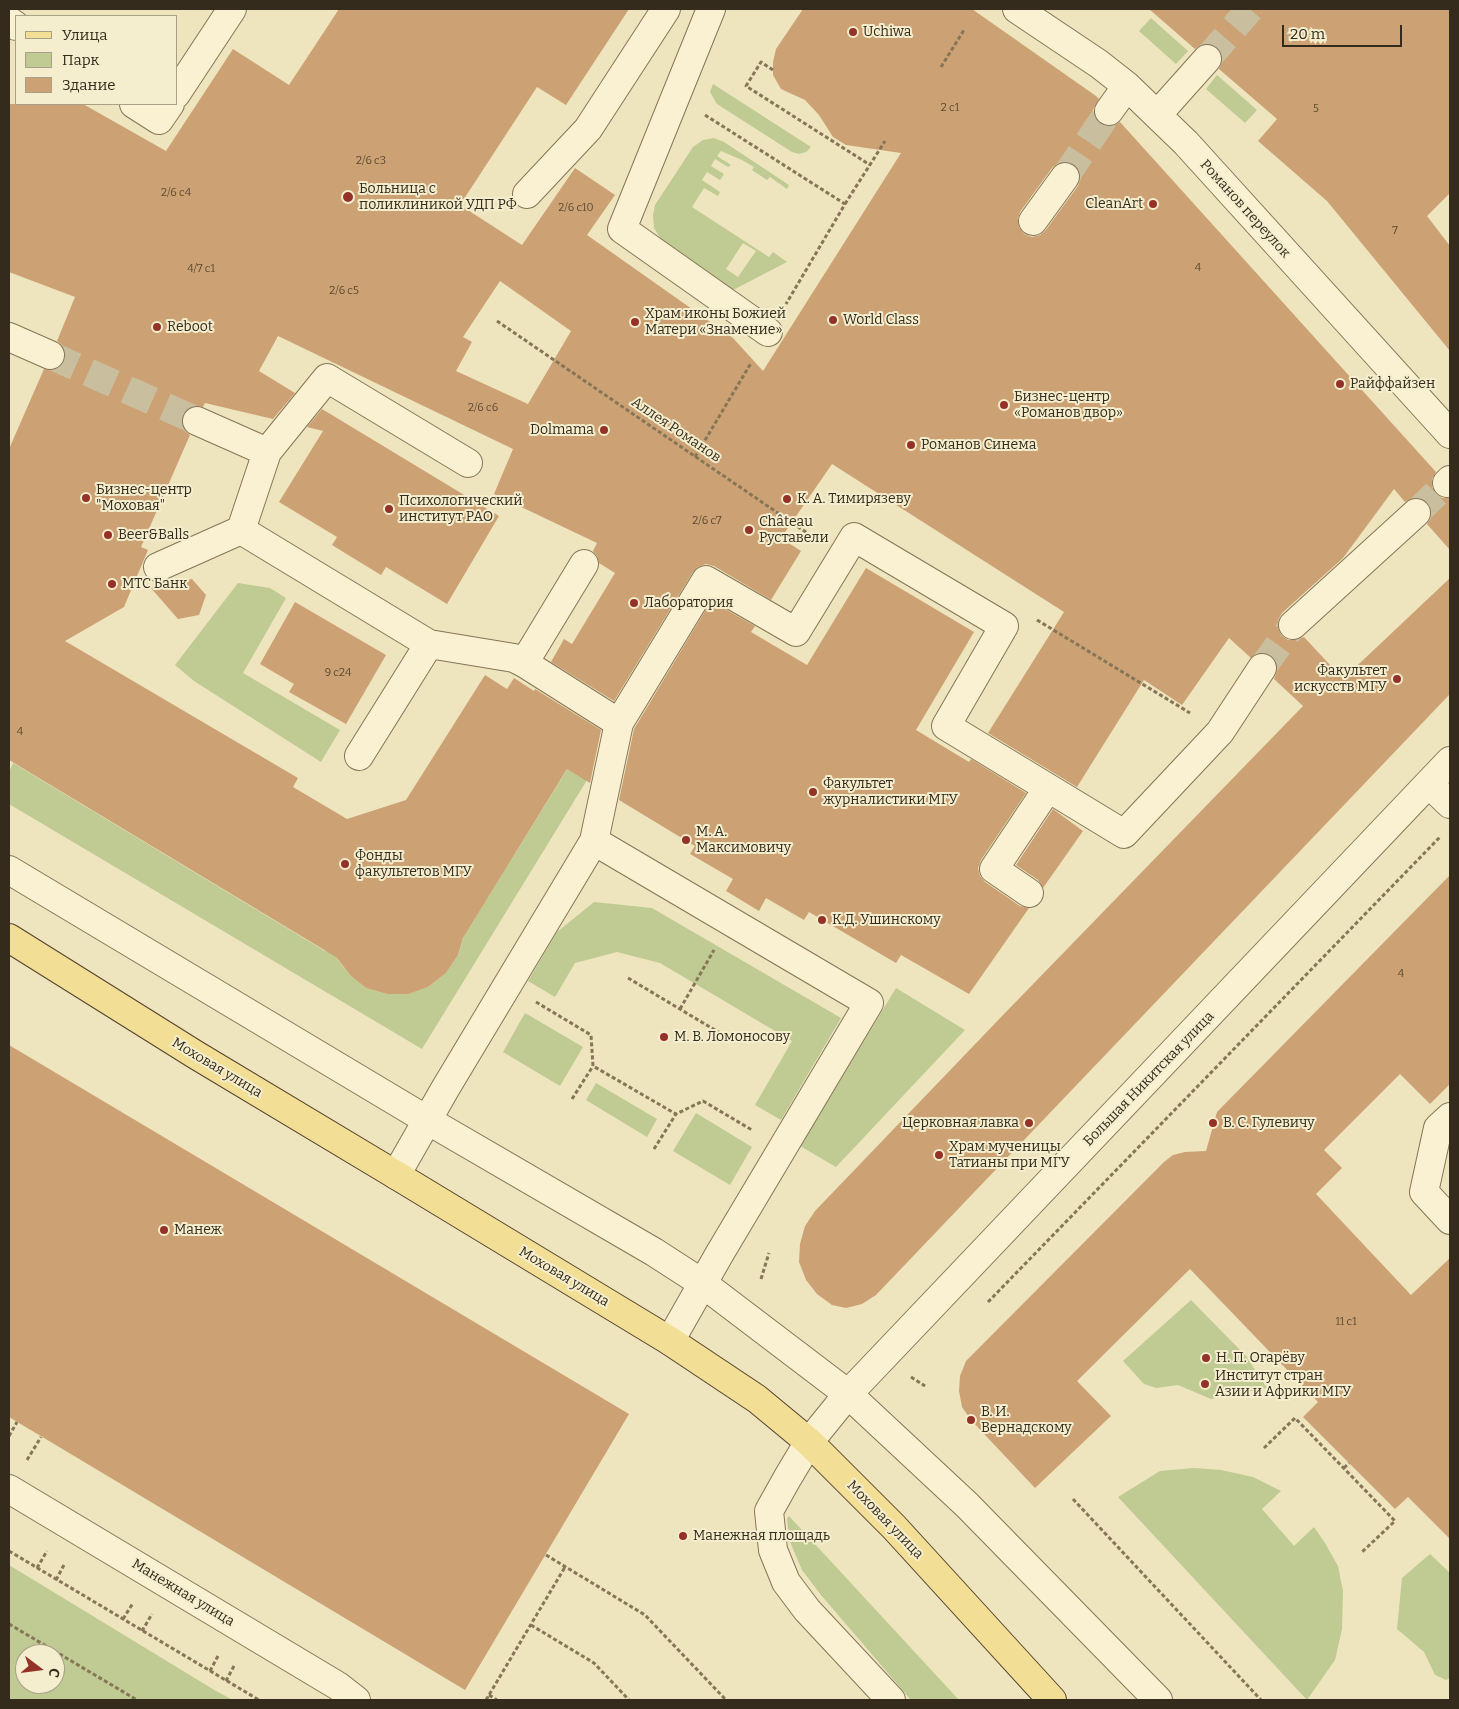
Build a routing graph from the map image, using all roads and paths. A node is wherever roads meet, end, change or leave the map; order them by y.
1 (232, 9) edge
2 (666, 9) edge
3 (711, 9) edge
4 (1017, 9) edge
5 (964, 30) dead end
6 (1207, 59) tunnel mouth
7 (941, 68) dead end
8 (773, 70) dead end
9 (1127, 86) junction
10 (178, 91) edge
11 (676, 96) junction
12 (136, 105) edge
13 (169, 105) edge
14 (1109, 111) tunnel mouth
15 (1157, 115) junction
16 (884, 141) dead end
17 (870, 165) junction
18 (1065, 177) tunnel mouth
19 (527, 194) dead end
20 (845, 204) junction
21 (1033, 221) dead end
22 (497, 320) dead end
23 (768, 332) junction
24 (9, 337) edge
25 (50, 355) tunnel mouth
26 (197, 421) tunnel mouth
27 (1450, 434) edge
28 (267, 452) junction
29 (695, 457) junction
30 (468, 464) dead end
31 (1416, 513) tunnel mouth
32 (241, 530) junction
33 (842, 557) junction
34 (584, 564) dead end
35 (158, 567) dead end
36 (1293, 625) tunnel mouth
37 (429, 644) junction
38 (524, 663) junction
39 (1262, 668) tunnel mouth
40 (619, 723) junction
41 (359, 756) dead end
42 (1450, 762) edge
43 (1429, 784) junction
44 (1048, 788) junction
45 (1450, 804) edge
46 (1443, 834) dead end
47 (594, 841) junction
48 (9, 870) edge
49 (1029, 893) dead end
50 (731, 922) junction
51 (9, 938) edge
52 (628, 978) dead end
53 (507, 985) junction
54 (680, 1009) junction
55 (735, 1042) dead end
56 (593, 1066) junction
57 (572, 1099) dead end
58 (676, 1114) junction
59 (1450, 1116) edge
60 (427, 1120) junction
61 (783, 1148) junction
62 (654, 1149) dead end
63 (396, 1175) junction
64 (1450, 1220) edge
65 (769, 1253) dead end
66 (761, 1278) dead end
67 (702, 1283) junction
68 (988, 1302) dead end
69 (670, 1341) junction
70 (918, 1371) dead end
71 (925, 1386) dead end
72 (848, 1394) junction
73 (17, 1422) dead end
74 (9, 1436) edge
75 (808, 1442) junction
76 (1264, 1448) dead end
77 (1349, 1463) dead end
78 (1344, 1468) junction
79 (9, 1490) edge
80 (1073, 1499) dead end
81 (9, 1551) edge
82 (1362, 1552) dead end
83 (546, 1555) dead end
84 (565, 1567) junction
85 (9, 1624) edge
86 (531, 1625) junction
87 (489, 1695) junction
88 (136, 1700) edge
89 (259, 1700) edge
90 (356, 1700) edge
91 (486, 1700) edge
92 (497, 1700) edge
93 (629, 1700) edge
94 (726, 1700) edge
95 (891, 1700) edge
96 (1052, 1700) edge
97 (1158, 1700) edge
98 (1261, 1700) edge

1 - 10 street
2 - 19 street
3 - 11 street
4 - 9 street, Романов переулок
5 - 7 path
6 - 15 street
8 - 17 path
9 - 14 street
9 - 15 street, Романов переулок
11 - 20 path
11 - 23 street
12 - 13 street
15 - 27 street, Романов переулок
16 - 17 path
17 - 20 path
18 - 21 street
20 - 23 path
22 - 29 path, Аллея Романов
23 - 29 path
24 - 25 street
26 - 28 street
28 - 30 street
28 - 32 street
29 - 33 path, Аллея Романов
31 - 36 street
32 - 35 street
32 - 37 street
33 - 40 street
33 - 44 street
34 - 38 street
37 - 38 street
37 - 41 street
38 - 40 street
39 - 44 street
40 - 47 street
42 - 43 street, Большая Никитская улица
43 - 45 street
43 - 72 street, Большая Никитская улица
44 - 49 street
46 - 68 path
47 - 50 street
47 - 53 street
48 - 60 street
50 - 54 path
50 - 61 street
51 - 63 main road, Моховая улица
52 - 54 path
53 - 56 path
53 - 60 street
54 - 55 path
56 - 57 path
56 - 58 path
58 - 61 path
58 - 62 path
59 - 64 street
60 - 63 street
60 - 67 street
61 - 67 street
63 - 69 main road, Моховая улица
65 - 66 path
67 - 69 street
67 - 72 street
69 - 75 main road, Моховая улица
70 - 71 path
72 - 75 street, Большая Никитская улица
72 - 97 street
73 - 74 path
75 - 95 street, Большая Никитская улица
75 - 96 main road, Моховая улица
76 - 78 path
77 - 78 path
78 - 82 path
79 - 90 street, Манежная улица
80 - 98 path
81 - 89 path
83 - 84 path
84 - 86 path
84 - 94 path
85 - 88 path
86 - 87 path
86 - 93 path
87 - 91 path
87 - 92 path

